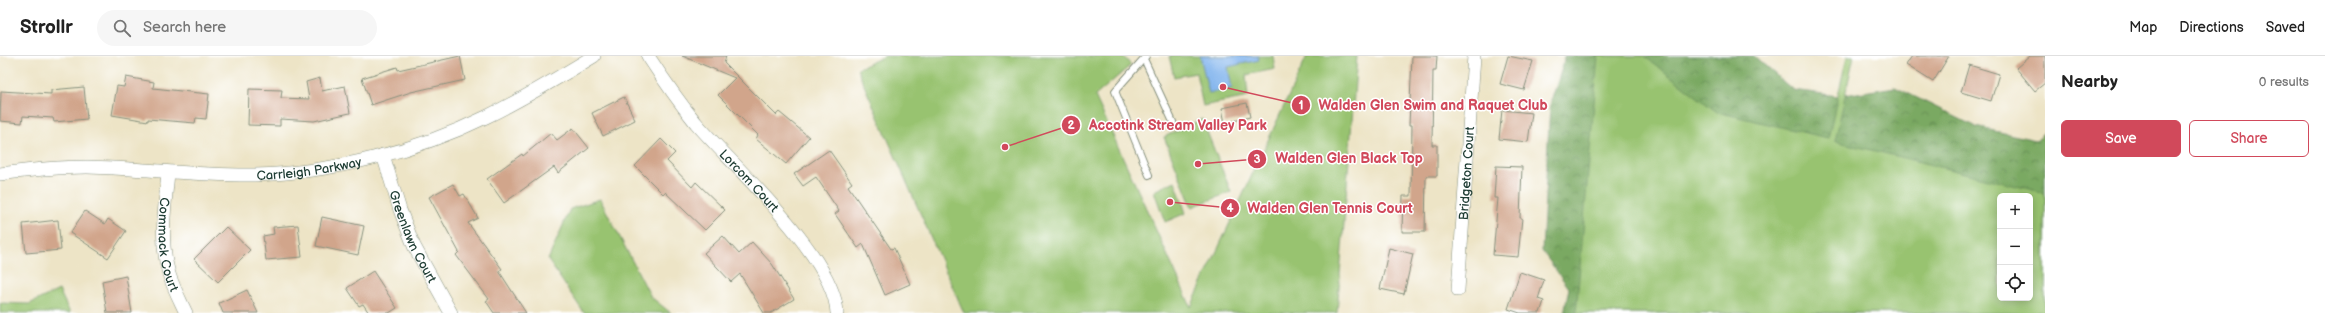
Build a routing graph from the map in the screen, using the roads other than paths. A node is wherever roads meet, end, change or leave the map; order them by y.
1 (594, 56) edge
2 (648, 56) edge
3 (1474, 56) edge
4 (1145, 57) edge
5 (1173, 122) dead end
6 (384, 155) junction
7 (168, 173) junction
8 (0, 174) edge
9 (1149, 175) dead end
10 (1458, 290) dead end
11 (186, 313) edge
12 (451, 313) edge
13 (837, 313) edge

1 - 6 street, Carrleigh Parkway
2 - 13 street, Lorcom Court
3 - 10 street, Bridgeton Court
4 - 5 lane
4 - 9 lane
6 - 7 street, Carrleigh Parkway
6 - 12 street, Greenlawn Court
7 - 8 street, Carrleigh Parkway
7 - 11 street, Commack Court

